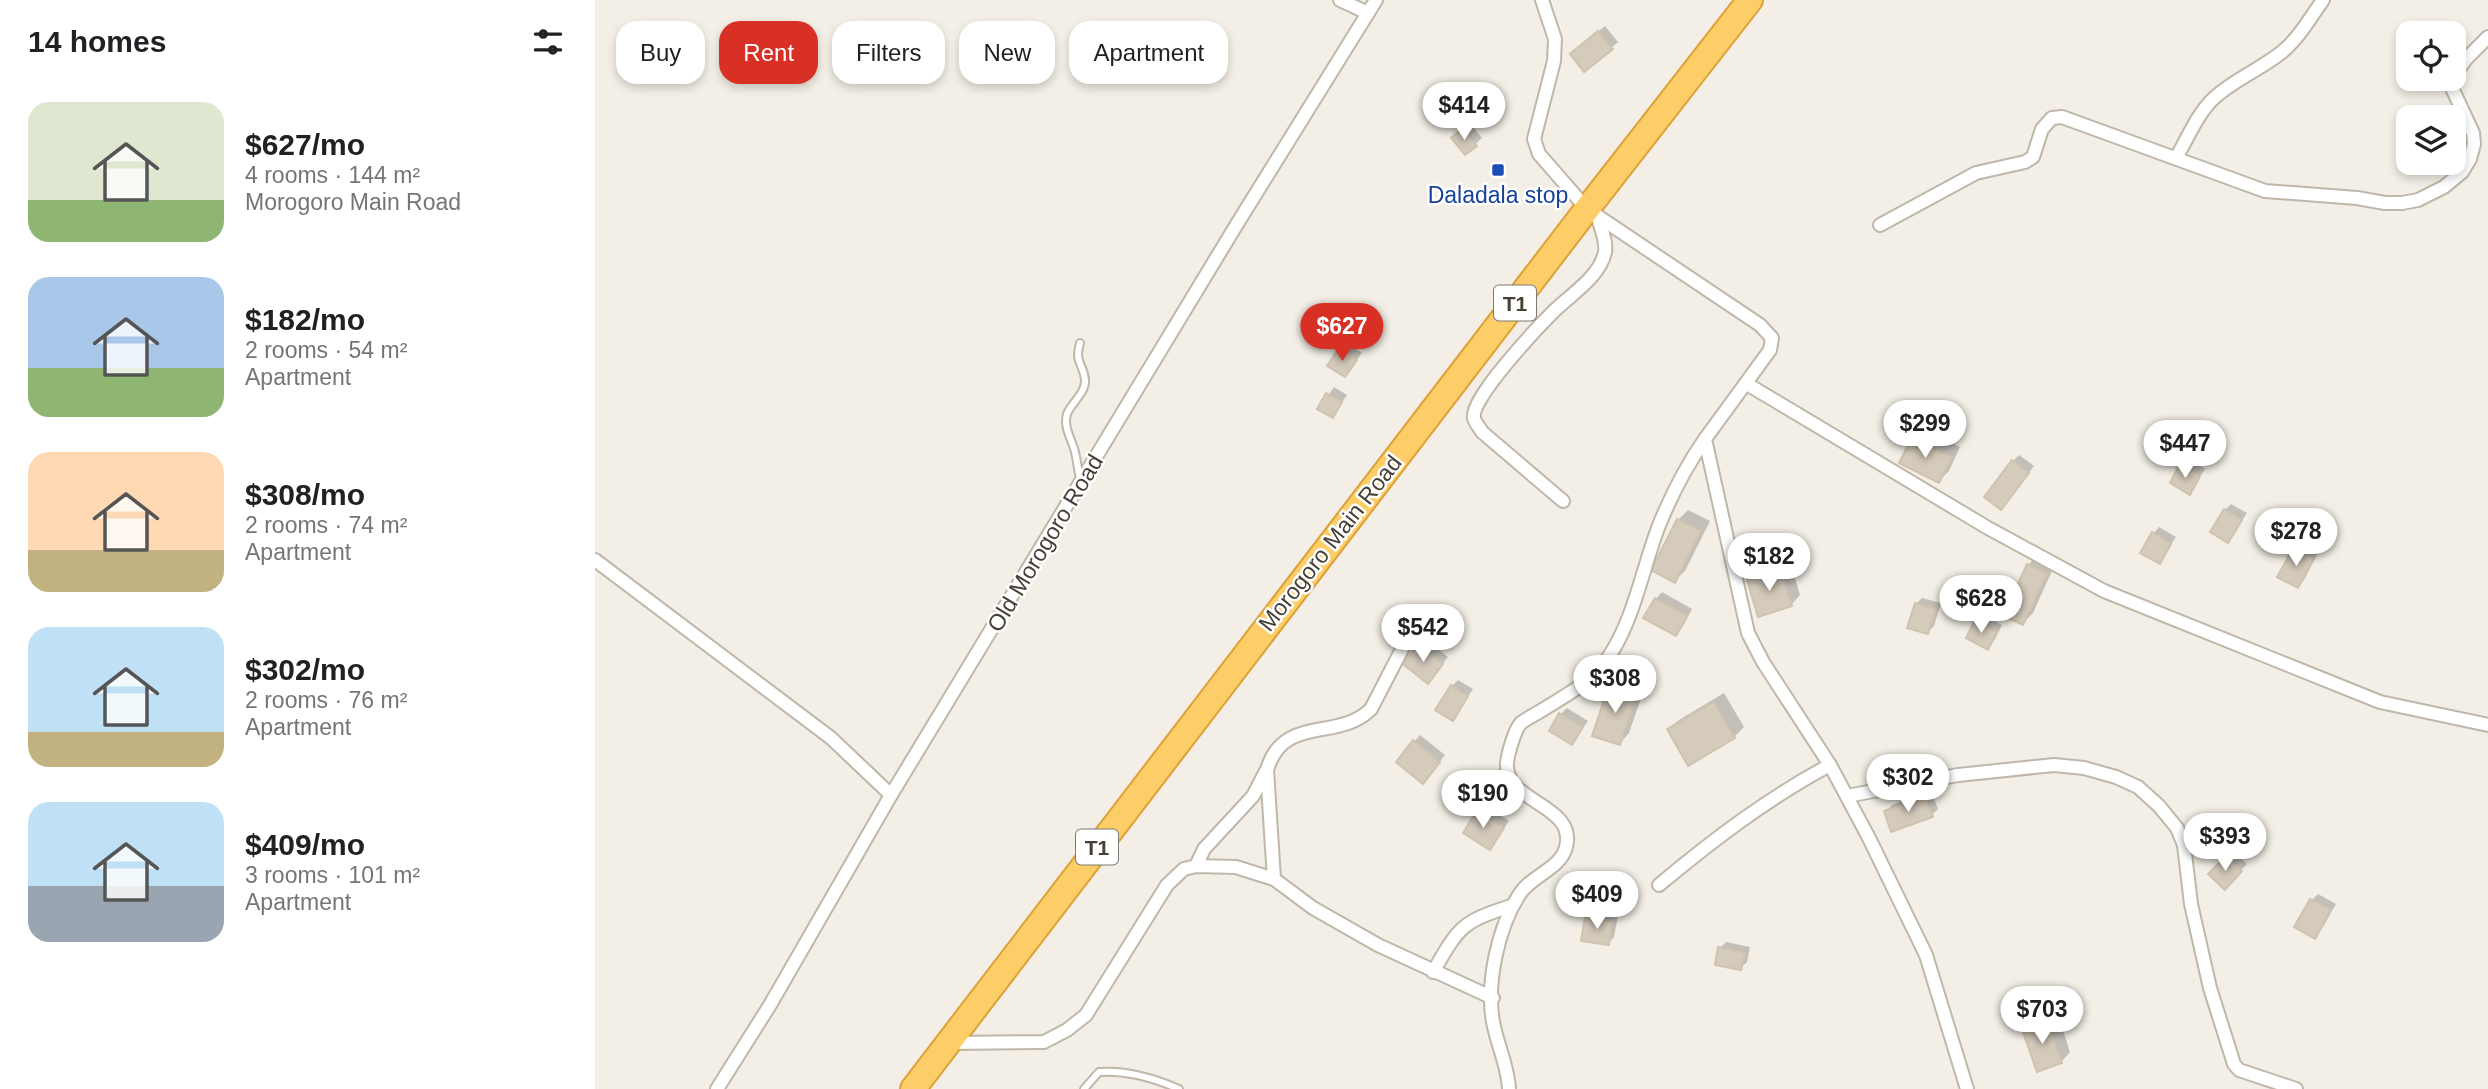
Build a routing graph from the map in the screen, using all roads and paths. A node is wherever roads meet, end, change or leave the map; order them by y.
1 (1340, 0) edge
2 (1376, 0) edge
3 (1542, 0) edge
4 (1750, 0) edge
5 (2323, 0) edge
6 (1368, 13) junction
7 (2488, 37) edge
8 (2466, 59) edge
9 (2453, 91) edge
10 (2176, 158) junction
11 (1592, 212) junction
12 (1880, 225) dead end
13 (1080, 343) dead end
14 (1747, 384) junction
15 (1705, 439) junction
16 (1081, 485) junction
17 (1563, 501) dead end
18 (595, 560) edge
19 (1414, 626) dead end
20 (2488, 725) edge
21 (1830, 765) junction
22 (1267, 770) junction
23 (891, 794) junction
24 (1847, 796) junction
25 (1196, 866) junction
26 (1274, 879) junction
27 (1659, 886) dead end
28 (1511, 906) junction
29 (1433, 972) junction
30 (1493, 998) junction
31 (949, 1043) junction
32 (717, 1089) edge
33 (913, 1089) edge
34 (1084, 1089) edge
35 (1179, 1089) edge
36 (1509, 1089) edge
37 (1967, 1089) edge
38 (2296, 1089) edge

1 - 6 street
2 - 6 street, Old Morogoro Road
3 - 11 street
4 - 11 highway, Morogoro Main Road / T1
5 - 10 street
6 - 16 street, Old Morogoro Road
7 - 8 street
9 - 10 street
10 - 12 street
11 - 14 street
11 - 17 street
11 - 31 highway, Morogoro Main Road / T1
13 - 16 lane
14 - 15 street
14 - 20 street
15 - 21 street
15 - 28 street
16 - 23 street, Old Morogoro Road
18 - 23 street
19 - 22 street
21 - 24 street
21 - 27 street
22 - 25 street
22 - 26 street
23 - 32 street, Old Morogoro Road
24 - 37 street
24 - 38 street
25 - 26 street
25 - 31 street
26 - 29 street
28 - 29 street
28 - 30 street
29 - 30 street
30 - 36 street
31 - 33 highway, Morogoro Main Road / T1
34 - 35 lane

